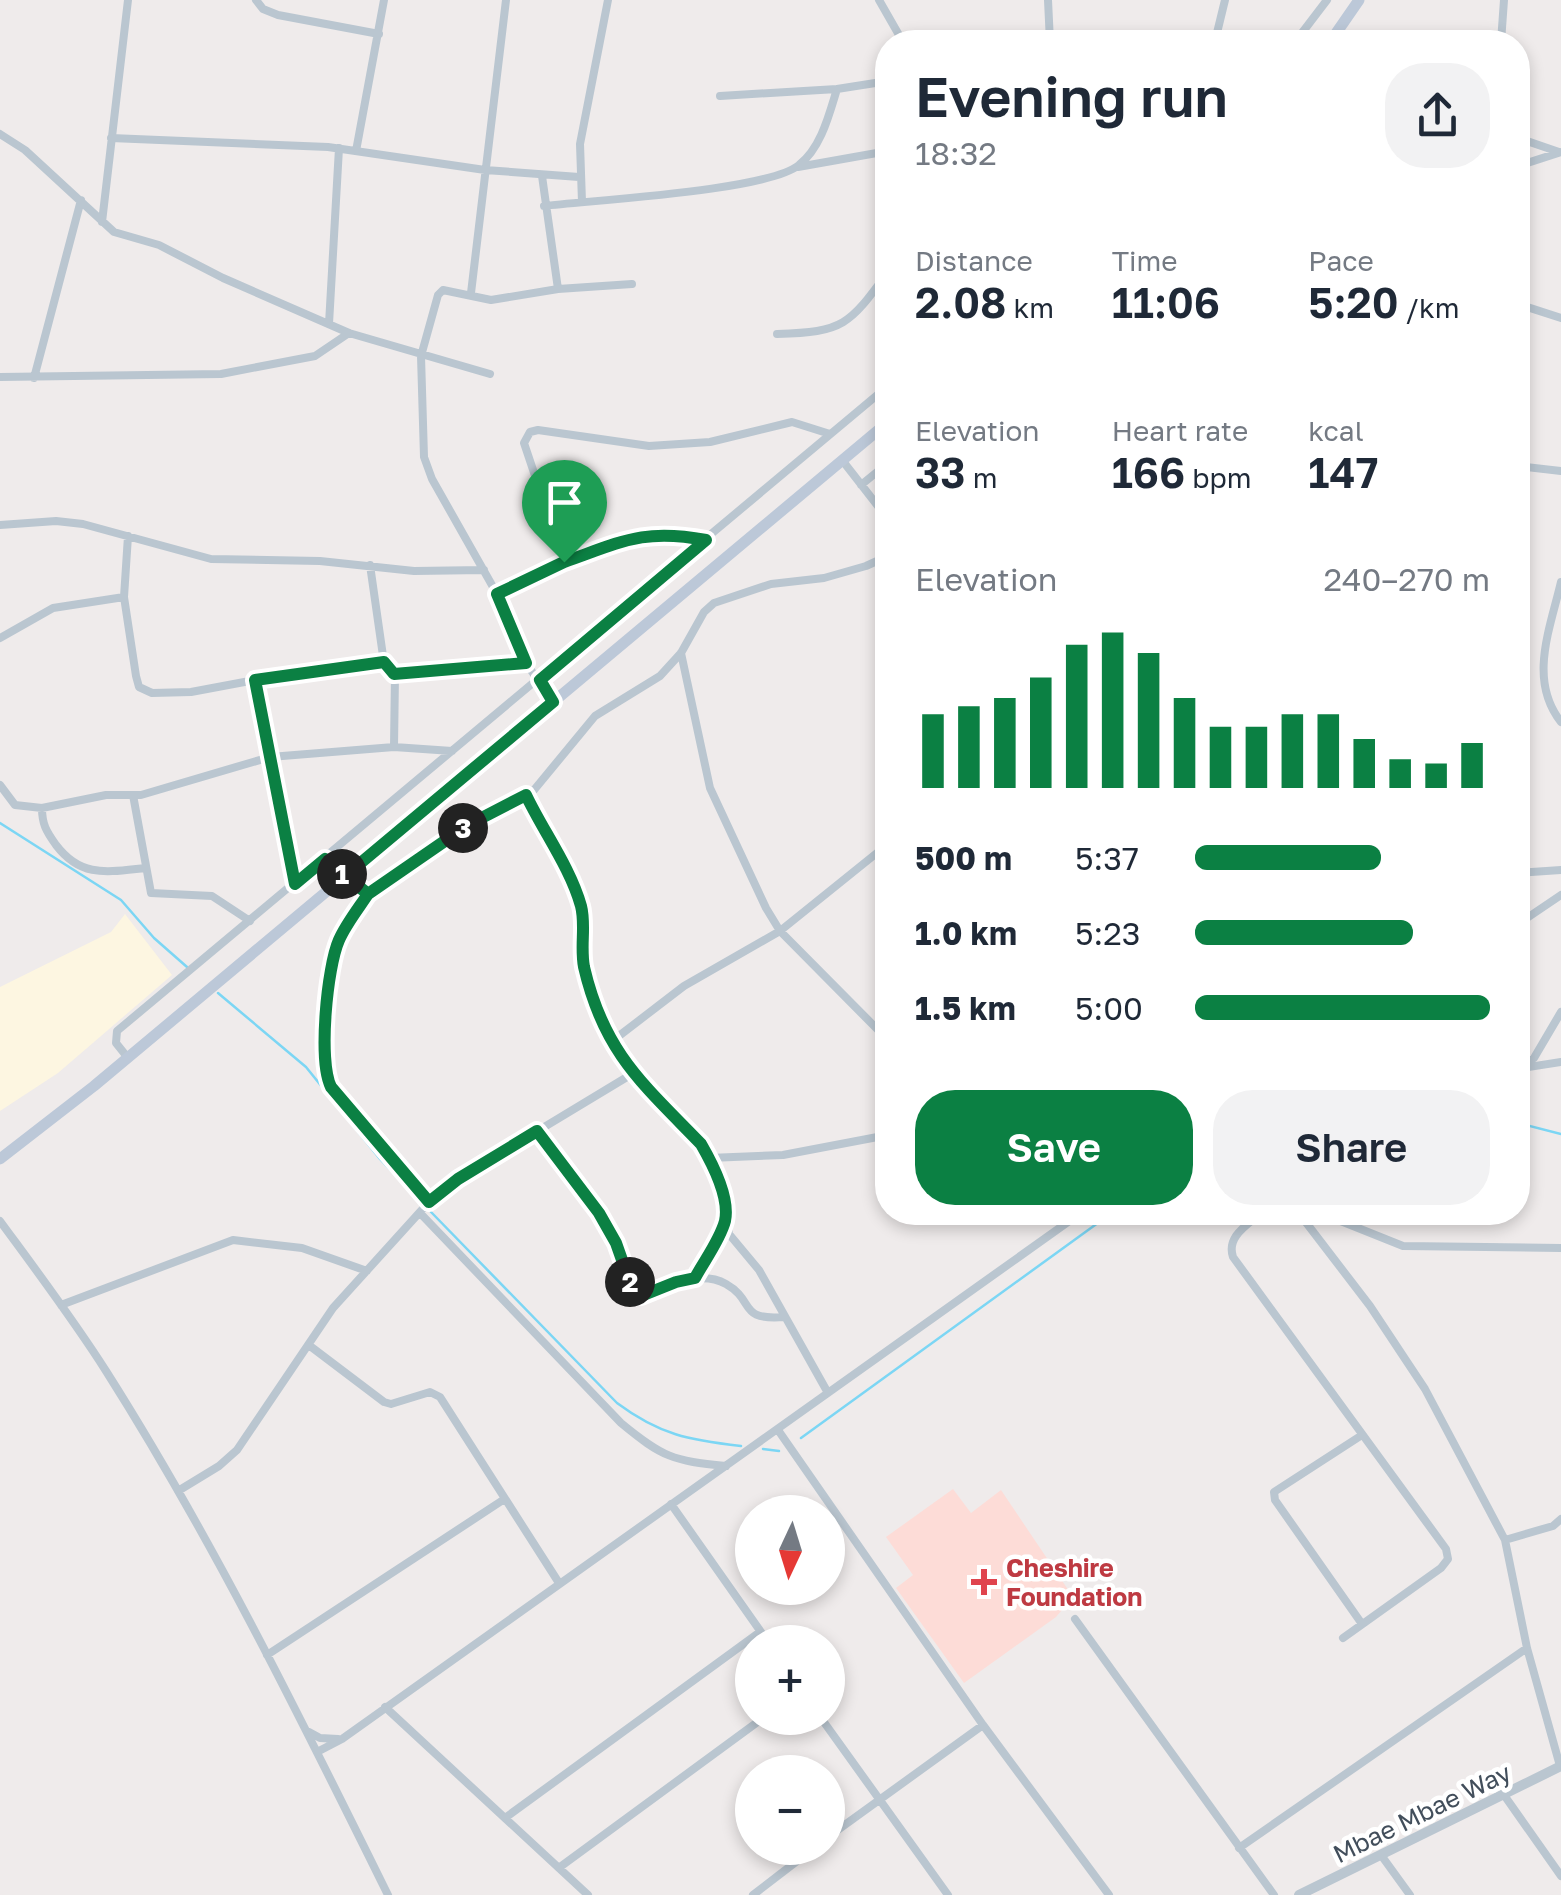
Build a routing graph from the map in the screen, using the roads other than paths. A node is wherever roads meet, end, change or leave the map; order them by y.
1 (128, 0) edge
2 (256, 0) edge
3 (384, 0) edge
4 (506, 0) edge
5 (608, 0) edge
6 (879, 0) edge
7 (1048, 0) edge
8 (1224, 0) edge
9 (1327, 0) edge
10 (1360, 0) edge
11 (1504, 0) edge
12 (896, 30) edge
13 (1049, 30) edge
14 (1218, 30) edge
15 (1304, 30) edge
16 (1339, 30) edge
17 (1502, 30) edge
18 (379, 34) junction
19 (875, 83) edge
20 (837, 89) junction
21 (720, 96) dead end
22 (0, 134) edge
23 (112, 138) junction
24 (1530, 142) edge
25 (340, 148) junction
26 (356, 151) junction
27 (1560, 152) edge
28 (875, 154) edge
29 (1530, 162) edge
30 (797, 167) junction
31 (484, 170) junction
32 (542, 176) junction
33 (579, 177) junction
34 (81, 200) junction
35 (582, 202) junction
36 (544, 206) junction
37 (102, 222) junction
38 (632, 284) dead end
39 (558, 289) junction
40 (875, 290) edge
41 (471, 294) junction
42 (1530, 308) edge
43 (1561, 318) edge
44 (330, 324) junction
45 (349, 332) junction
46 (777, 334) dead end
47 (422, 356) junction
48 (490, 374) dead end
49 (0, 378) edge
50 (34, 378) junction
51 (875, 397) edge
52 (875, 433) edge
53 (830, 434) junction
54 (842, 460) junction
55 (1530, 466) edge
56 (1561, 471) edge
57 (875, 474) edge
58 (861, 485) junction
59 (875, 502) edge
60 (0, 524) edge
61 (128, 536) junction
62 (706, 540) junction
63 (875, 561) edge
64 (564, 562) junction
65 (370, 566) junction
66 (484, 570) junction
67 (1561, 582) edge
68 (497, 594) junction
69 (124, 597) junction
70 (0, 638) edge
71 (681, 652) junction
72 (384, 662) junction
73 (526, 663) junction
74 (394, 674) junction
75 (255, 680) junction
76 (540, 680) junction
77 (553, 702) junction
78 (1561, 722) edge
79 (394, 747) junction
80 (454, 751) junction
81 (270, 757) junction
82 (0, 785) edge
83 (133, 795) junction
84 (526, 795) junction
85 (42, 808) junction
86 (875, 854) edge
87 (325, 859) junction
88 (145, 868) junction
89 (1561, 870) edge
90 (1530, 872) edge
91 (345, 876) junction
92 (295, 884) junction
93 (368, 894) junction
94 (1561, 895) edge
95 (1530, 916) edge
96 (250, 921) junction
97 (780, 930) junction
98 (1561, 1012) edge
99 (875, 1027) edge
100 (611, 1042) junction
101 (128, 1058) junction
102 (1530, 1060) edge
103 (1561, 1062) edge
104 (1530, 1066) edge
105 (632, 1074) junction
106 (537, 1131) junction
107 (875, 1137) edge
108 (709, 1158) junction
109 (0, 1159) edge
110 (429, 1202) junction
111 (420, 1212) junction
112 (0, 1221) edge
113 (725, 1221) junction
114 (1064, 1225) edge
115 (1248, 1225) edge
116 (1307, 1225) edge
117 (1349, 1225) edge
118 (1561, 1248) edge
119 (367, 1270) junction
120 (695, 1278) junction
121 (62, 1305) junction
122 (785, 1317) junction
123 (310, 1346) junction
124 (828, 1394) junction
125 (778, 1430) junction
126 (1362, 1436) junction
127 (726, 1466) junction
128 (178, 1490) junction
129 (503, 1500) junction
130 (671, 1504) junction
131 (1561, 1519) edge
132 (1505, 1540) junction
133 (559, 1583) junction
134 (1074, 1618) dead end
135 (1362, 1624) junction
136 (755, 1625) edge
137 (1342, 1638) dead end
138 (1527, 1648) junction
139 (735, 1650) edge
140 (267, 1655) junction
141 (385, 1707) junction
142 (983, 1725) junction
143 (302, 1726) junction
144 (740, 1735) edge
145 (833, 1735) edge
146 (342, 1739) junction
147 (318, 1752) junction
148 (1561, 1766) edge
149 (1504, 1795) junction
150 (879, 1797) junction
151 (505, 1818) junction
152 (845, 1824) edge
153 (1238, 1848) junction
154 (1381, 1855) junction
155 (792, 1865) edge
156 (560, 1867) junction
157 (1561, 1876) edge
158 (946, 1894) edge
159 (388, 1895) edge
160 (588, 1895) edge
161 (753, 1895) edge
162 (1110, 1895) edge
163 (1274, 1895) edge
164 (1300, 1895) edge
165 (1410, 1895) edge

1 - 23 street
2 - 18 street
3 - 18 street
4 - 31 street
5 - 33 street
6 - 12 street
7 - 13 street
8 - 14 street
9 - 15 street
10 - 16 main road
11 - 17 street
18 - 26 street
19 - 20 street
20 - 21 street
20 - 30 street
22 - 34 street
23 - 25 street
23 - 37 street
24 - 27 street
25 - 26 street
25 - 44 street
26 - 31 street
27 - 29 street
28 - 30 street
30 - 35 street
31 - 32 street
31 - 41 street
32 - 33 street
32 - 36 street
33 - 35 street
34 - 37 street
34 - 50 street
35 - 36 street
36 - 39 street
37 - 44 street
38 - 39 street
39 - 41 street
40 - 46 street
41 - 47 street
42 - 43 street
44 - 45 street
45 - 47 street
45 - 50 street
47 - 48 street
47 - 66 street
49 - 50 street
51 - 53 street
52 - 54 main road
53 - 62 street
53 - 64 street
54 - 58 street
54 - 77 main road
55 - 56 street
57 - 58 street
58 - 59 street
60 - 61 street
61 - 65 street
61 - 69 street
62 - 64 street
62 - 76 street
63 - 71 street
64 - 68 street
65 - 66 street
65 - 72 street
66 - 68 street
67 - 78 street
68 - 73 street
69 - 70 street
69 - 75 street
71 - 84 street
71 - 97 street
72 - 74 street
72 - 75 street
73 - 74 street
73 - 76 street
74 - 79 street
75 - 81 street
76 - 77 street
76 - 80 street
77 - 91 main road
79 - 80 street
79 - 81 street
80 - 87 street
81 - 83 street
81 - 92 street
82 - 85 street
83 - 85 street
83 - 88 street
84 - 93 street
84 - 100 street
85 - 88 street
86 - 97 street
87 - 91 street
87 - 92 street
88 - 96 street
89 - 90 street
91 - 93 street
91 - 101 main road
92 - 96 street
93 - 110 street
94 - 95 street
96 - 101 street
97 - 99 street
97 - 100 street
98 - 102 street
100 - 105 street
101 - 109 main road
103 - 104 street
105 - 106 street
105 - 108 street
106 - 110 street
106 - 120 street
107 - 108 street
108 - 113 street
110 - 111 street
111 - 119 street
111 - 127 street
112 - 121 street
113 - 120 street
113 - 122 street
114 - 124 street
115 - 126 street
116 - 132 street
117 - 118 street
119 - 121 street
119 - 123 street
120 - 122 street
121 - 128 street
122 - 124 street
123 - 128 street
123 - 129 street
124 - 125 street
125 - 127 street
125 - 142 street
126 - 135 street
126 - 135 street
127 - 130 street
128 - 140 street
129 - 133 street
129 - 140 street
130 - 133 street
130 - 136 street
131 - 132 street
132 - 138 street
133 - 141 street
134 - 153 street
135 - 137 street
138 - 148 street
138 - 153 street
139 - 151 street
140 - 143 street
141 - 146 street
141 - 151 street
142 - 150 street
142 - 162 street
143 - 146 street
143 - 147 street
144 - 156 street
145 - 150 street
146 - 147 street
147 - 159 street
148 - 149 street, Mbae Mbae Way
149 - 154 street, Mbae Mbae Way
149 - 157 street
150 - 152 street
150 - 158 street
151 - 156 street
153 - 163 street
154 - 164 street, Mbae Mbae Way
154 - 165 street
155 - 161 street
156 - 160 street

